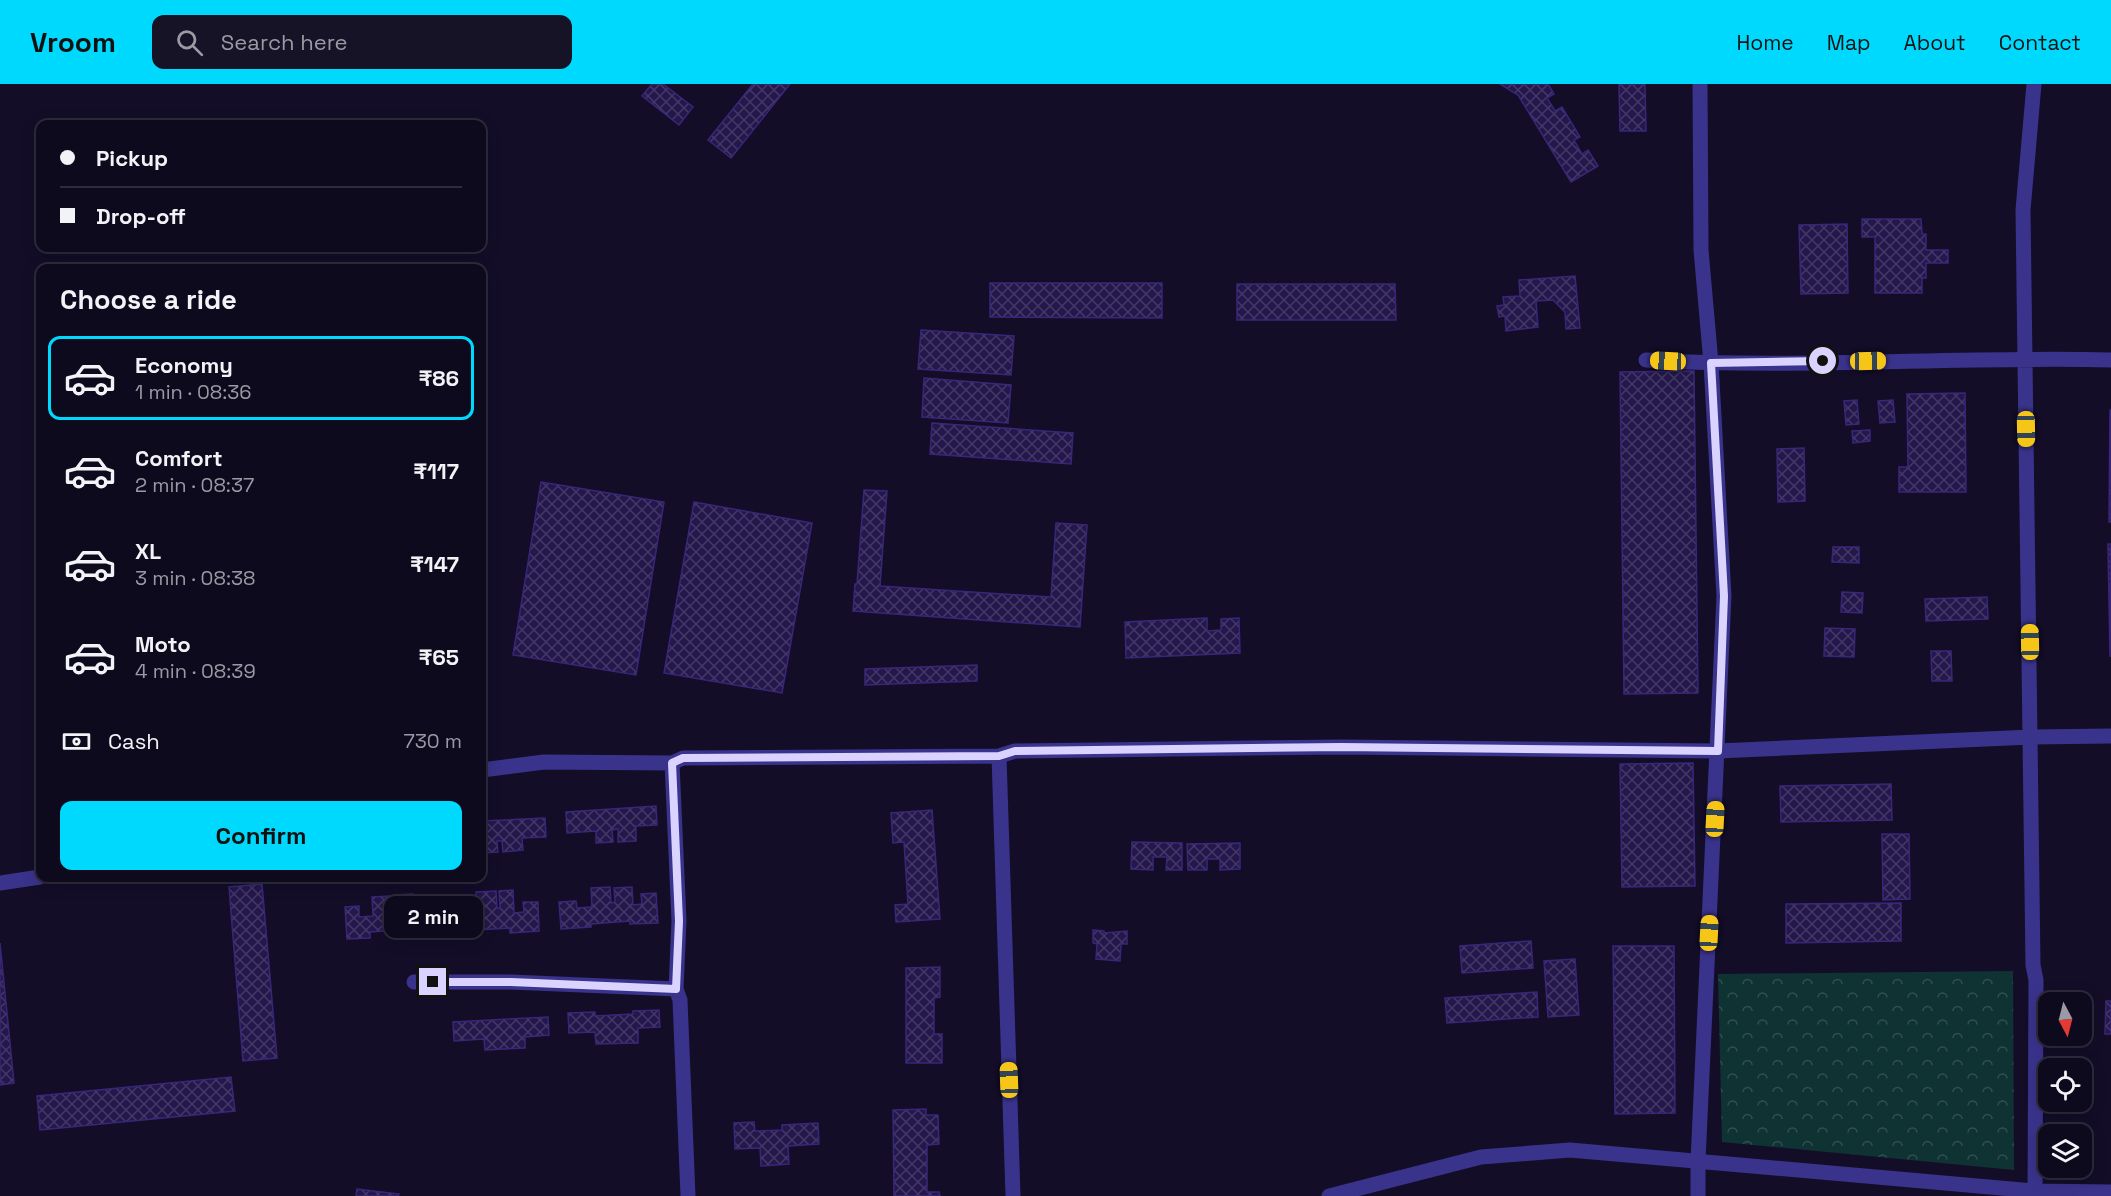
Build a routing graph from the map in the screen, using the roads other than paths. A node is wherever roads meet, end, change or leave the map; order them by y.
1 (1700, 84) edge
2 (2034, 84) edge
3 (2025, 358) junction
4 (1646, 360) dead end
5 (2111, 360) edge
6 (1711, 363) junction
7 (2111, 736) edge
8 (2031, 737) junction
9 (1718, 751) junction
10 (999, 756) junction
11 (672, 763) junction
12 (486, 769) edge
13 (36, 878) edge
14 (0, 883) edge
15 (414, 982) dead end
16 (676, 989) junction
17 (1698, 1161) junction
18 (2111, 1192) edge
19 (2035, 1194) edge
20 (688, 1196) edge
21 (1013, 1196) edge
22 (1329, 1196) edge
23 (1698, 1196) edge

1 - 6 street
2 - 3 street
3 - 5 street
3 - 6 street
3 - 8 street
4 - 6 street
6 - 9 street
7 - 8 street
8 - 9 street
8 - 19 street
9 - 10 street
9 - 17 street
10 - 11 street
10 - 21 street
11 - 12 street
11 - 16 street
13 - 14 street
15 - 16 street
16 - 20 street
17 - 19 street
17 - 22 street
17 - 23 street
18 - 19 street

